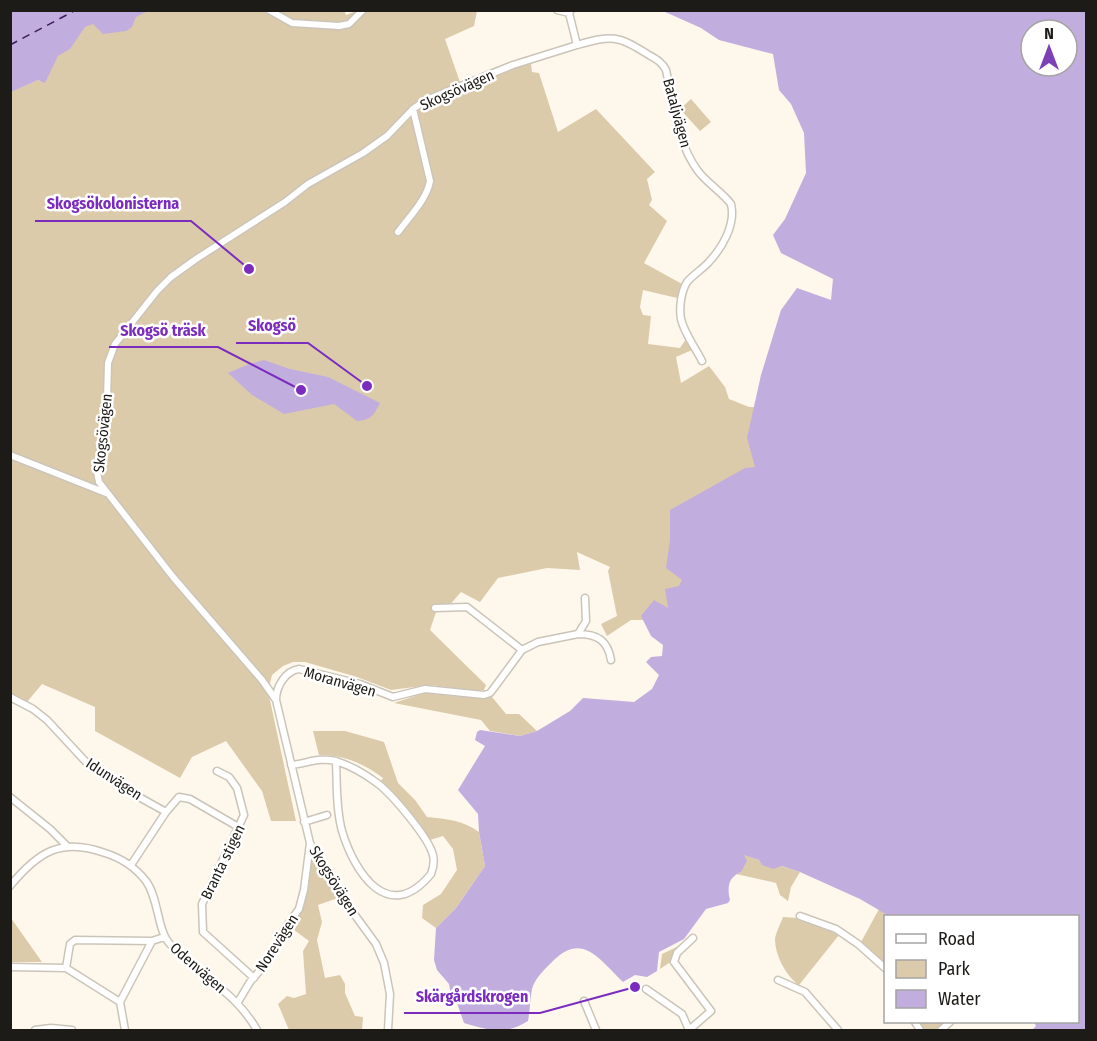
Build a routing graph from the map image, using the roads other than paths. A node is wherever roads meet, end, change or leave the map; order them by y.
1 (268, 10) edge
2 (363, 10) edge
3 (557, 10) edge
4 (570, 12) edge
5 (577, 45) junction
6 (413, 109) junction
7 (398, 232) dead end
8 (702, 360) dead end
9 (10, 455) edge
10 (107, 493) junction
11 (585, 598) dead end
12 (435, 608) dead end
13 (578, 634) junction
14 (522, 650) junction
15 (611, 660) dead end
16 (10, 697) edge
17 (276, 700) junction
18 (336, 761) junction
19 (291, 765) junction
20 (218, 771) dead end
21 (10, 797) edge
22 (166, 812) junction
23 (327, 815) dead end
24 (304, 822) junction
25 (240, 828) junction
26 (310, 843) junction
27 (67, 846) junction
28 (131, 865) junction
29 (10, 886) edge
30 (800, 916) dead end
31 (165, 937) junction
32 (693, 938) dead end
33 (152, 942) junction
34 (10, 967) edge
35 (66, 968) junction
36 (884, 968) edge
37 (254, 978) junction
38 (778, 980) dead end
39 (646, 988) dead end
40 (584, 1001) dead end
41 (120, 1002) junction
42 (238, 1002) junction
43 (35, 1030) edge
44 (72, 1030) edge
45 (125, 1030) edge
46 (257, 1030) edge
47 (388, 1030) edge
48 (596, 1030) edge
49 (689, 1030) edge
50 (838, 1030) edge

1 - 2 street
3 - 4 street
4 - 5 street
5 - 6 street, Skogsövägen
5 - 8 street, Bataljvägen
6 - 7 street
6 - 10 street, Skogsövägen
9 - 10 street
10 - 17 street, Skogsövägen
11 - 13 street
12 - 14 street
13 - 14 street
13 - 15 street
14 - 17 street, Moranvägen
16 - 22 street, Idunvägen
17 - 19 street, Skogsövägen
18 - 18 street
18 - 19 street
19 - 24 street, Skogsövägen
20 - 25 street, Branta stigen
21 - 27 street
22 - 25 street
22 - 28 street
23 - 24 street
24 - 26 street, Skogsövägen
25 - 37 street, Branta stigen
26 - 37 street, Norevägen
26 - 47 street, Skogsövägen
27 - 28 street, Odenvägen
27 - 29 street, Odenvägen
28 - 31 street, Odenvägen
30 - 36 street
31 - 33 street
31 - 42 street, Odenvägen
32 - 49 street
33 - 35 street
33 - 41 street
34 - 35 street
35 - 41 street
37 - 42 street, Norevägen
38 - 50 street
39 - 49 street
40 - 48 street
41 - 45 street
42 - 46 street, Odenvägen
43 - 44 street

